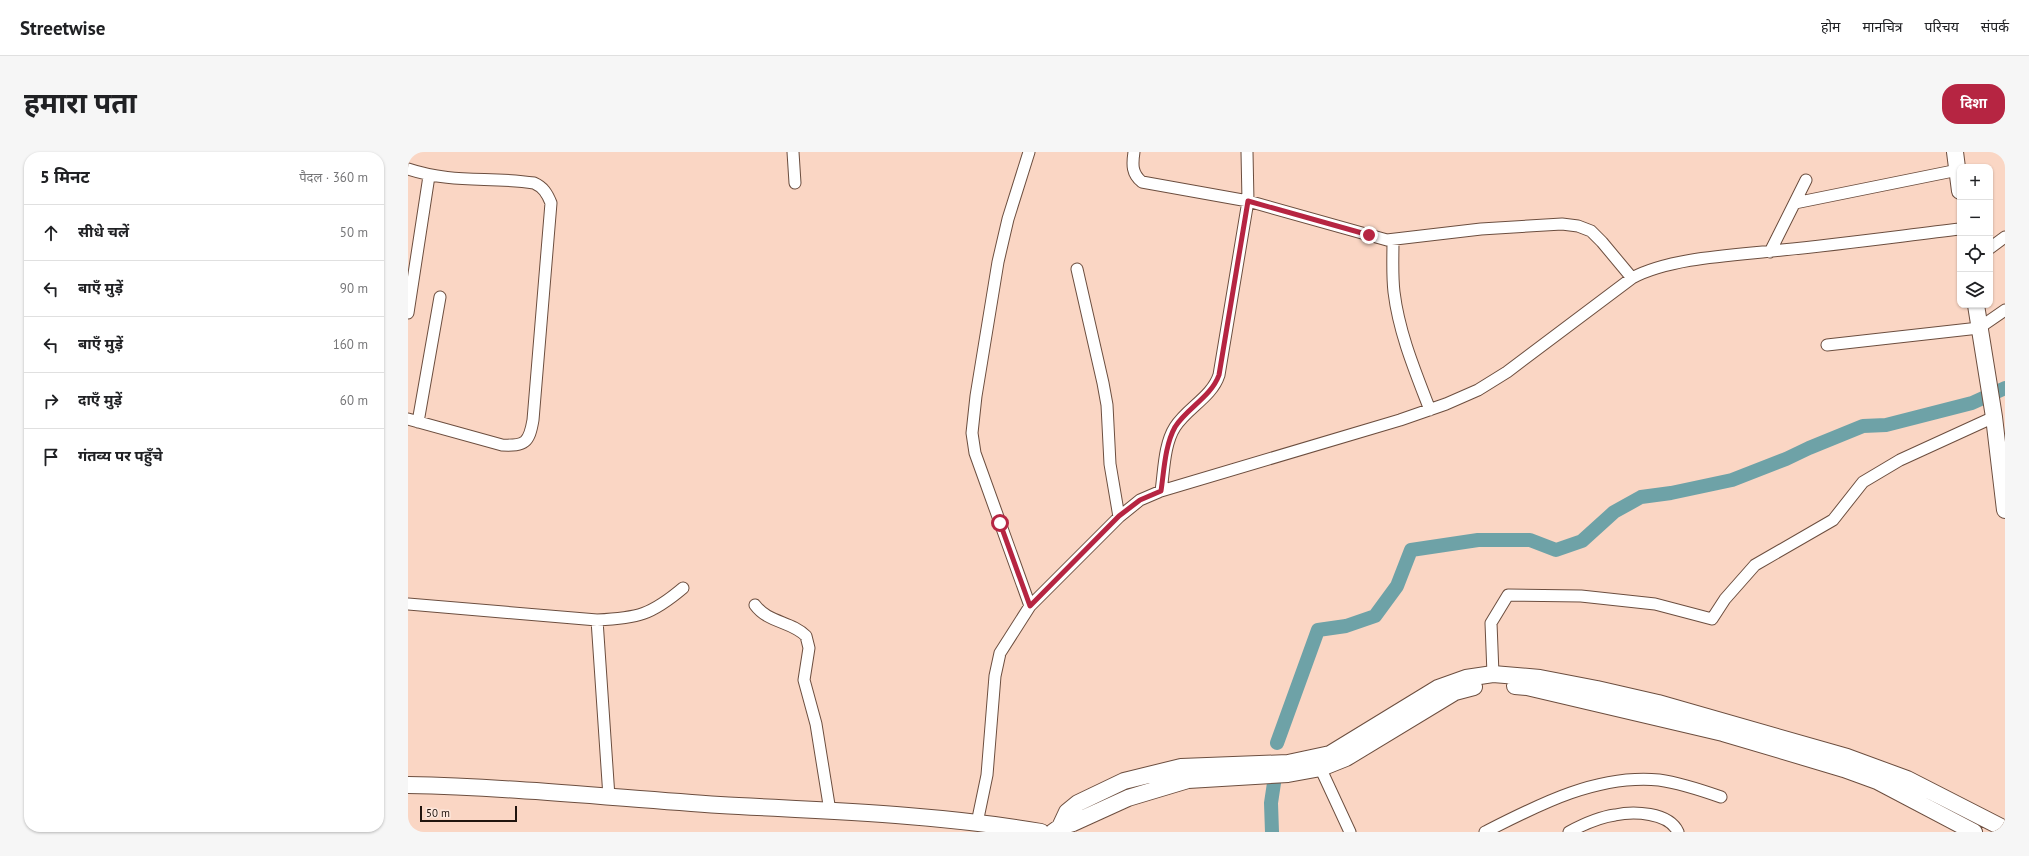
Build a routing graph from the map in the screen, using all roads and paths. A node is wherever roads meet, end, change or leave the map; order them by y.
1 (793, 152) edge
2 (1029, 152) edge
3 (1134, 152) edge
4 (1246, 152) edge
5 (1955, 152) edge
6 (1957, 164) edge
7 (408, 169) edge
8 (1957, 170) edge
9 (429, 176) junction
10 (1806, 180) dead end
11 (795, 183) dead end
12 (1248, 201) junction
13 (1795, 203) junction
14 (1957, 229) edge
15 (2005, 237) edge
16 (1393, 240) junction
17 (1993, 246) edge
18 (1770, 252) junction
19 (1077, 269) dead end
20 (1632, 278) junction
21 (440, 297) dead end
22 (1976, 308) edge
23 (2005, 310) edge
24 (408, 313) edge
25 (1979, 328) junction
26 (1827, 344) dead end
27 (1430, 410) junction
28 (1994, 417) junction
29 (413, 420) edge
30 (1161, 491) junction
31 (2005, 510) edge
32 (1119, 516) junction
33 (684, 588) dead end
34 (408, 604) edge
35 (755, 605) dead end
36 (1030, 606) junction
37 (596, 620) junction
38 (1493, 674) junction
39 (1318, 763) junction
40 (408, 785) edge
41 (609, 797) junction
42 (1720, 797) dead end
43 (830, 811) junction
44 (977, 823) junction
45 (1056, 829) edge
46 (2005, 829) edge
47 (1041, 832) edge
48 (1350, 832) edge
49 (1485, 832) edge
50 (1569, 832) edge
51 (1678, 832) edge
52 (1974, 832) edge

1 - 11 street
2 - 36 street
3 - 12 street
4 - 12 street
5 - 6 street
7 - 9 street
8 - 13 street
9 - 24 street
9 - 29 street
10 - 13 street
12 - 16 street
12 - 30 street
13 - 18 street
14 - 18 street
15 - 17 street
16 - 20 street
16 - 27 street
18 - 20 street
19 - 32 street
20 - 27 street
21 - 29 street
22 - 25 street
23 - 25 street
25 - 26 street
25 - 28 street
27 - 30 street
28 - 31 street
28 - 38 street
30 - 32 street
32 - 36 street
33 - 37 street
34 - 37 street
35 - 43 street
36 - 44 street
37 - 41 street
38 - 39 street
38 - 46 street
39 - 45 street
39 - 48 street
39 - 52 street
40 - 41 street
41 - 43 street
42 - 49 street
43 - 44 street
44 - 47 street
50 - 51 street

